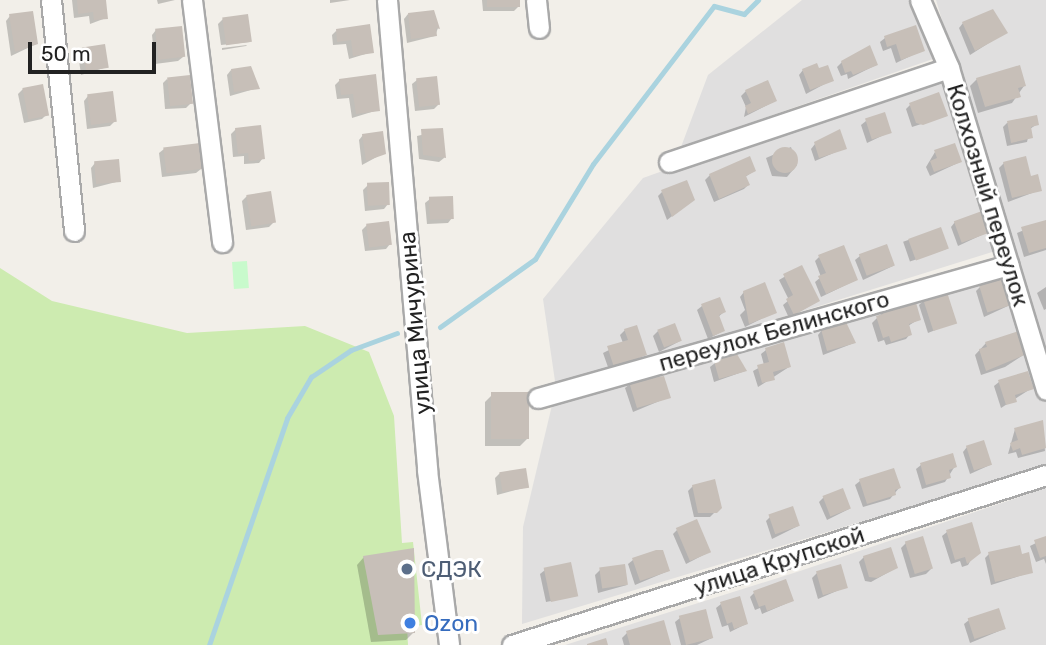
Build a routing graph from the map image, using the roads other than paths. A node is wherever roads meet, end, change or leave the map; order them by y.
1 (51, 0) edge
2 (192, 0) edge
3 (387, 0) edge
4 (536, 0) edge
5 (920, 0) edge
6 (539, 28) dead end
7 (949, 68) junction
8 (669, 162) dead end
9 (74, 231) dead end
10 (222, 242) dead end
11 (1010, 265) junction
12 (1046, 390) edge
13 (538, 398) dead end
14 (1046, 475) edge
15 (449, 645) edge
16 (512, 645) edge

1 - 9 street
2 - 10 street
3 - 15 street, улица Мичурина
4 - 6 street
5 - 7 street, Колхозный переулок
7 - 8 street
7 - 11 street, Колхозный переулок
11 - 12 street, Колхозный переулок
11 - 13 street, переулок Белинского
14 - 16 street, улица Крупской

